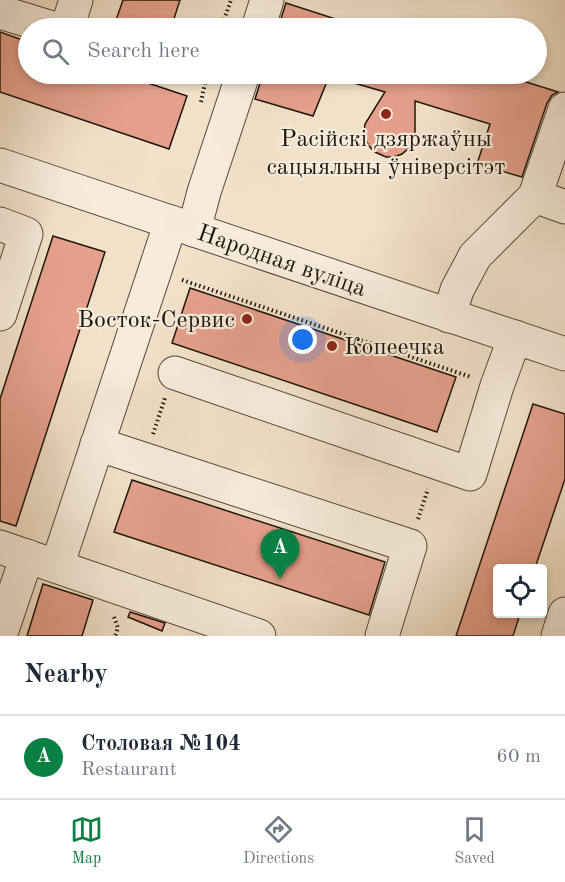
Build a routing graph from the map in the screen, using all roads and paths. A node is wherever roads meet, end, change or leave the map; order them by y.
1 (76, 0) edge
2 (231, 0) edge
3 (267, 0) edge
4 (0, 12) edge
5 (20, 18) edge
6 (70, 18) edge
7 (225, 18) edge
8 (261, 18) edge
9 (240, 84) edge
10 (565, 109) edge
11 (0, 165) edge
12 (535, 196) junction
13 (565, 207) edge
14 (0, 224) edge
15 (182, 226) junction
16 (176, 278) dead end
17 (0, 314) edge
18 (449, 316) junction
19 (515, 337) junction
20 (565, 354) edge
21 (175, 373) dead end
22 (497, 386) junction
23 (97, 444) junction
24 (436, 464) junction
25 (410, 546) junction
26 (13, 551) edge
27 (57, 566) junction
28 (565, 614) edge
29 (0, 636) edge
30 (259, 636) edge
31 (382, 636) edge
32 (558, 636) edge

1 - 6 street
2 - 7 path
3 - 8 street
4 - 5 street
9 - 15 street
10 - 12 street
11 - 15 street, Народная вуліца
12 - 13 street
12 - 18 street
14 - 17 street
15 - 18 street, Народная вуліца
15 - 23 street
16 - 22 path
18 - 19 street, Народная вуліца
19 - 20 street, Народная вуліца
19 - 22 street
21 - 24 street
22 - 24 street
23 - 25 street
23 - 27 street
24 - 25 path
25 - 31 street
26 - 27 street
26 - 29 street
27 - 30 street
28 - 32 street

